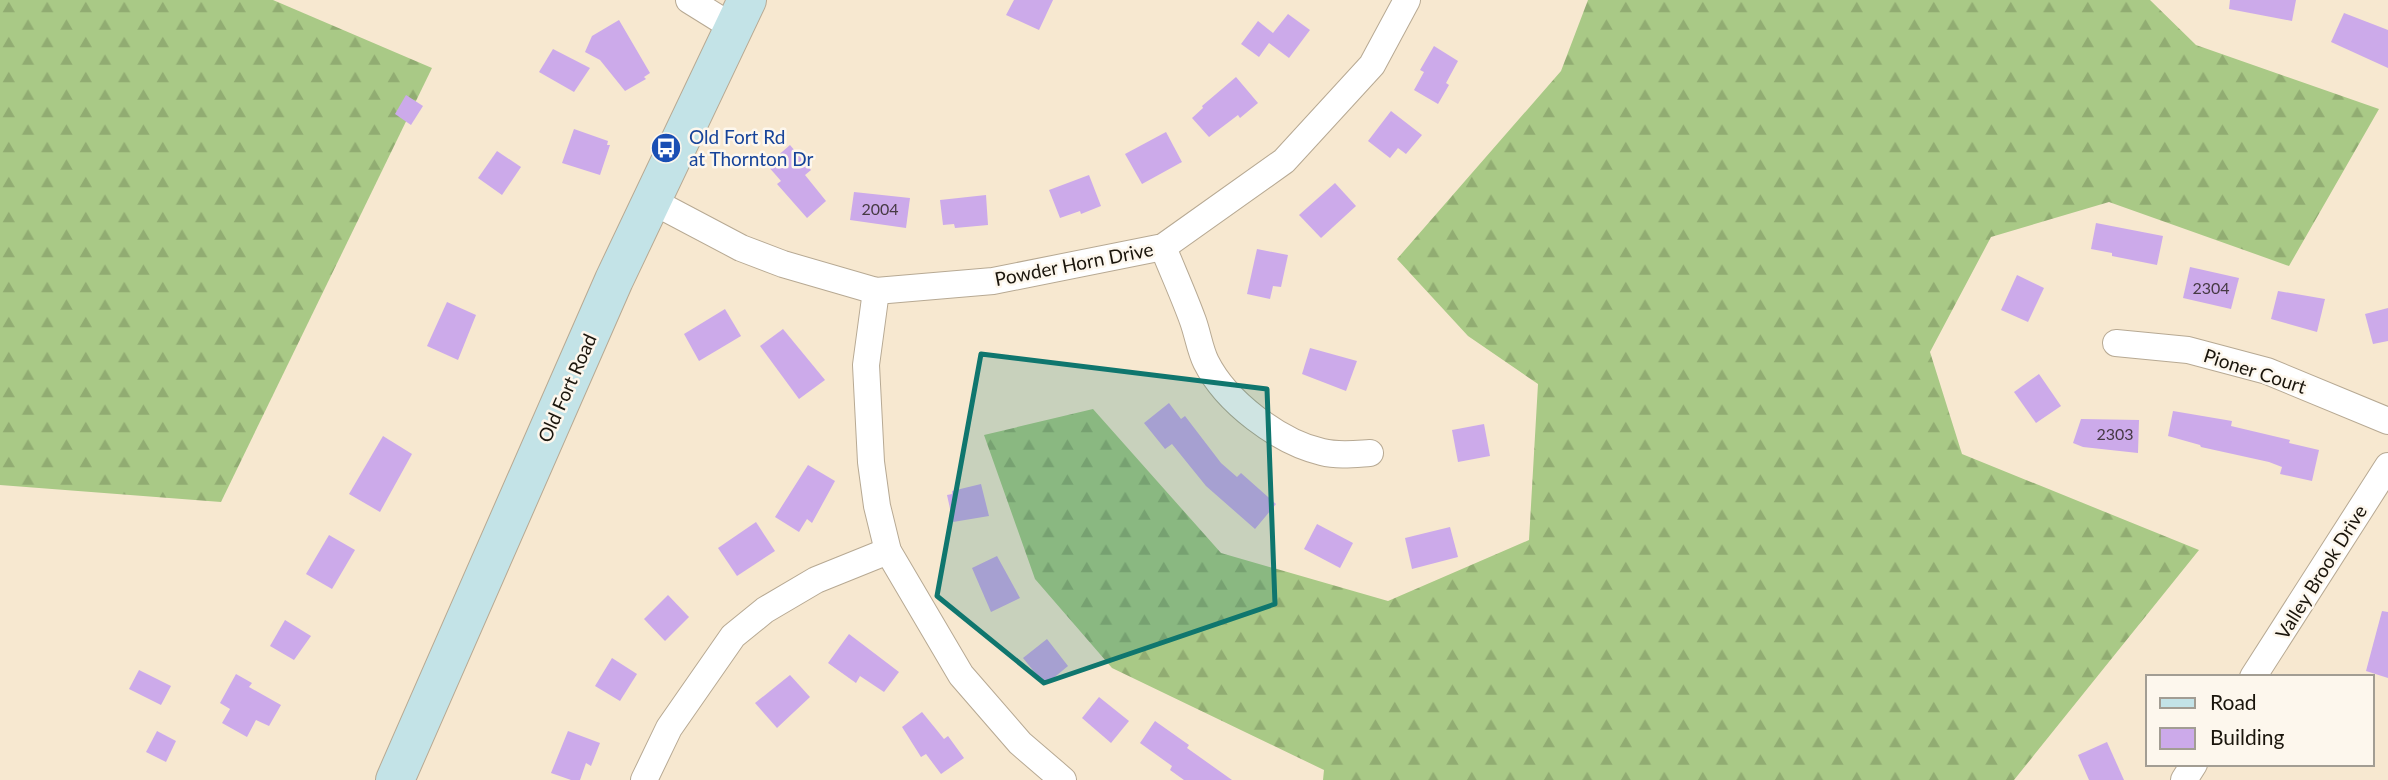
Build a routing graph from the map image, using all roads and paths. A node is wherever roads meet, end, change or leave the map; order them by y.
1 (689, 0) edge
2 (1407, 0) edge
3 (741, 14) edge
4 (652, 201) junction
5 (1163, 247) junction
6 (876, 291) junction
7 (2116, 343) dead end
8 (2388, 421) edge
9 (1370, 453) dead end
10 (2388, 466) edge
11 (888, 551) junction
12 (2254, 675) edge
13 (396, 780) edge
14 (644, 780) edge
15 (1063, 780) edge

1 - 3 street
2 - 5 street, Powder Horn Drive
3 - 4 main road, Old Fort Road
4 - 6 street, Powder Horn Drive
4 - 13 main road, Old Fort Road
5 - 6 street, Powder Horn Drive
5 - 9 street
6 - 11 street
7 - 8 street, Pioner Court
10 - 12 street, Valley Brook Drive
11 - 14 street
11 - 15 street

